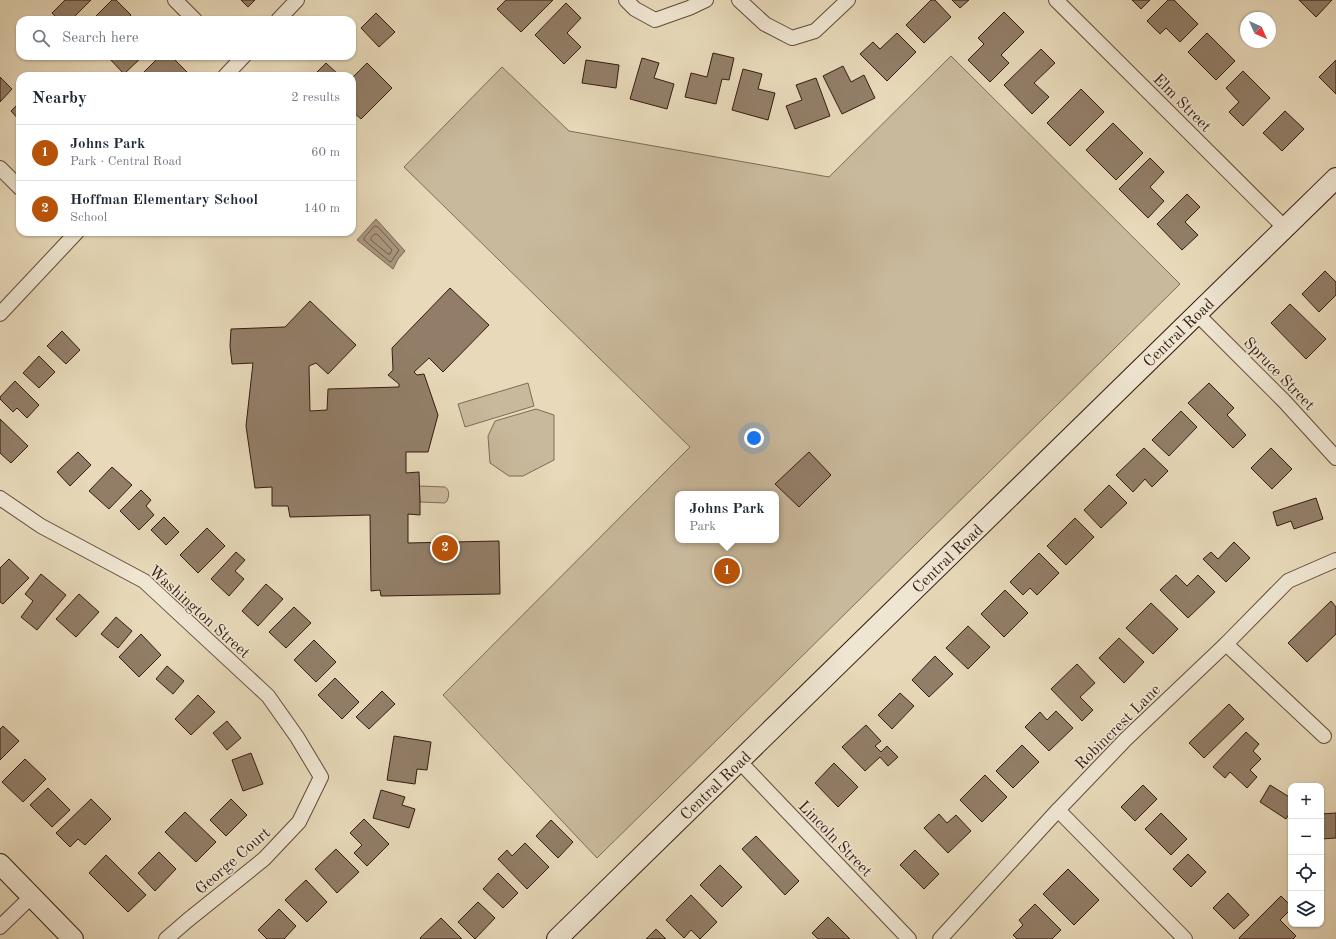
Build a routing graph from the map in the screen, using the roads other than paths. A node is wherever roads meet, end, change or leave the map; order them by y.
1 (175, 0) edge
2 (297, 0) edge
3 (626, 0) edge
4 (706, 0) edge
5 (739, 0) edge
6 (848, 0) edge
7 (1056, 0) edge
8 (191, 16) edge
9 (282, 16) edge
10 (237, 60) edge
11 (228, 72) edge
12 (0, 168) edge
13 (1336, 178) edge
14 (16, 184) edge
15 (1285, 228) junction
16 (69, 236) edge
17 (0, 314) edge
18 (1197, 314) junction
19 (1336, 458) edge
20 (0, 498) edge
21 (1336, 560) edge
22 (1226, 644) junction
23 (1324, 736) dead end
24 (739, 761) junction
25 (321, 776) joint
26 (1058, 810) junction
27 (0, 864) edge
28 (32, 896) junction
29 (0, 927) edge
30 (73, 939) edge
31 (166, 939) edge
32 (557, 939) edge
33 (909, 939) edge
34 (940, 939) edge
35 (1185, 939) edge

1 - 8 street
2 - 9 street
3 - 4 street
5 - 6 street
7 - 15 street, Elm Street
10 - 11 street
12 - 14 street
13 - 15 main road, Central Road
15 - 18 main road, Central Road
16 - 17 street
18 - 19 street, Spruce Street
18 - 24 main road, Central Road
20 - 25 street, Washington Street
21 - 22 street, Robincrest Lane
22 - 23 street
22 - 26 street, Robincrest Lane
24 - 32 main road, Central Road
24 - 33 street, Lincoln Street
25 - 31 street, George Court
26 - 34 street, Robincrest Lane
26 - 35 street
27 - 28 main road
28 - 29 street
28 - 30 main road

